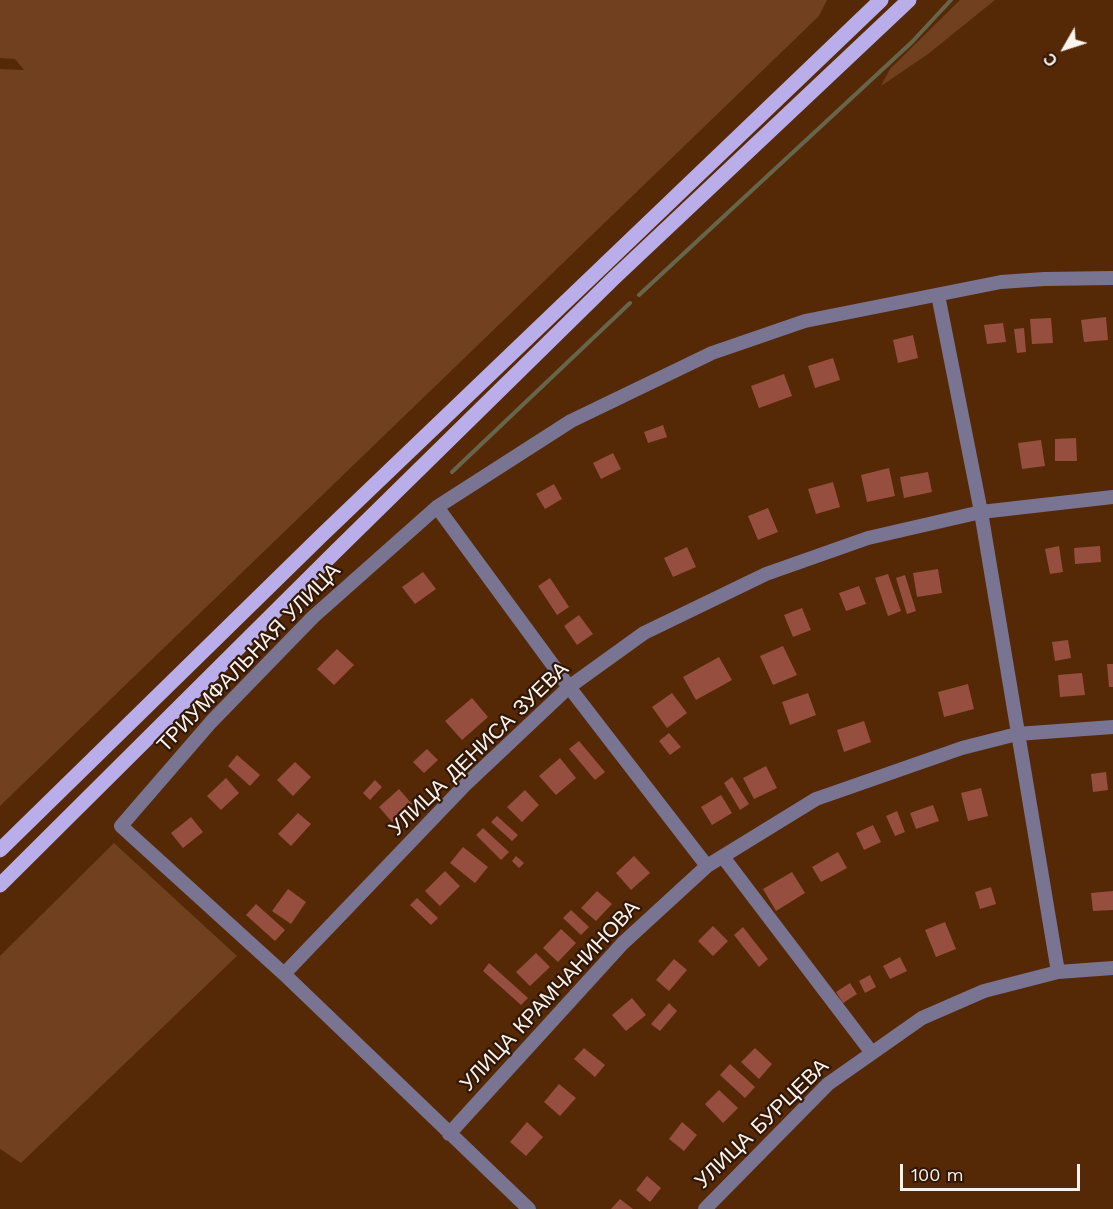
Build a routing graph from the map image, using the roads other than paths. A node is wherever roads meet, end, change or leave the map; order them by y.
1 (882, 0) edge
2 (909, 0) edge
3 (1113, 278) edge
4 (938, 295) junction
5 (1113, 497) edge
6 (437, 507) junction
7 (981, 512) junction
8 (569, 687) junction
9 (1113, 727) edge
10 (1017, 734) junction
11 (0, 850) edge
12 (723, 857) junction
13 (707, 866) junction
14 (0, 885) edge
15 (1113, 968) edge
16 (1058, 972) junction
17 (284, 974) junction
18 (872, 1053) junction
19 (449, 1134) junction
20 (529, 1209) edge
21 (705, 1209) edge

1 - 11 main road
2 - 14 main road
3 - 4 street, ТРИУМФАЛЬНАЯ УЛИЦА
4 - 6 street, ТРИУМФАЛЬНАЯ УЛИЦА
4 - 7 street
5 - 7 street, УЛИЦА ДЕНИСА ЗУЕВА
6 - 8 street
6 - 17 street, ТРИУМФАЛЬНАЯ УЛИЦА
7 - 8 street, УЛИЦА ДЕНИСА ЗУЕВА
7 - 10 street
8 - 13 street
8 - 17 street, УЛИЦА ДЕНИСА ЗУЕВА
9 - 10 street, УЛИЦА КРАМЧАНИНОВА
10 - 12 street, УЛИЦА КРАМЧАНИНОВА
10 - 16 street
12 - 13 street, УЛИЦА КРАМЧАНИНОВА
12 - 18 street
13 - 19 street, УЛИЦА КРАМЧАНИНОВА
15 - 16 street, УЛИЦА БУРЦЕВА
16 - 18 street, УЛИЦА БУРЦЕВА
17 - 19 street
18 - 21 street, УЛИЦА БУРЦЕВА
19 - 20 street

